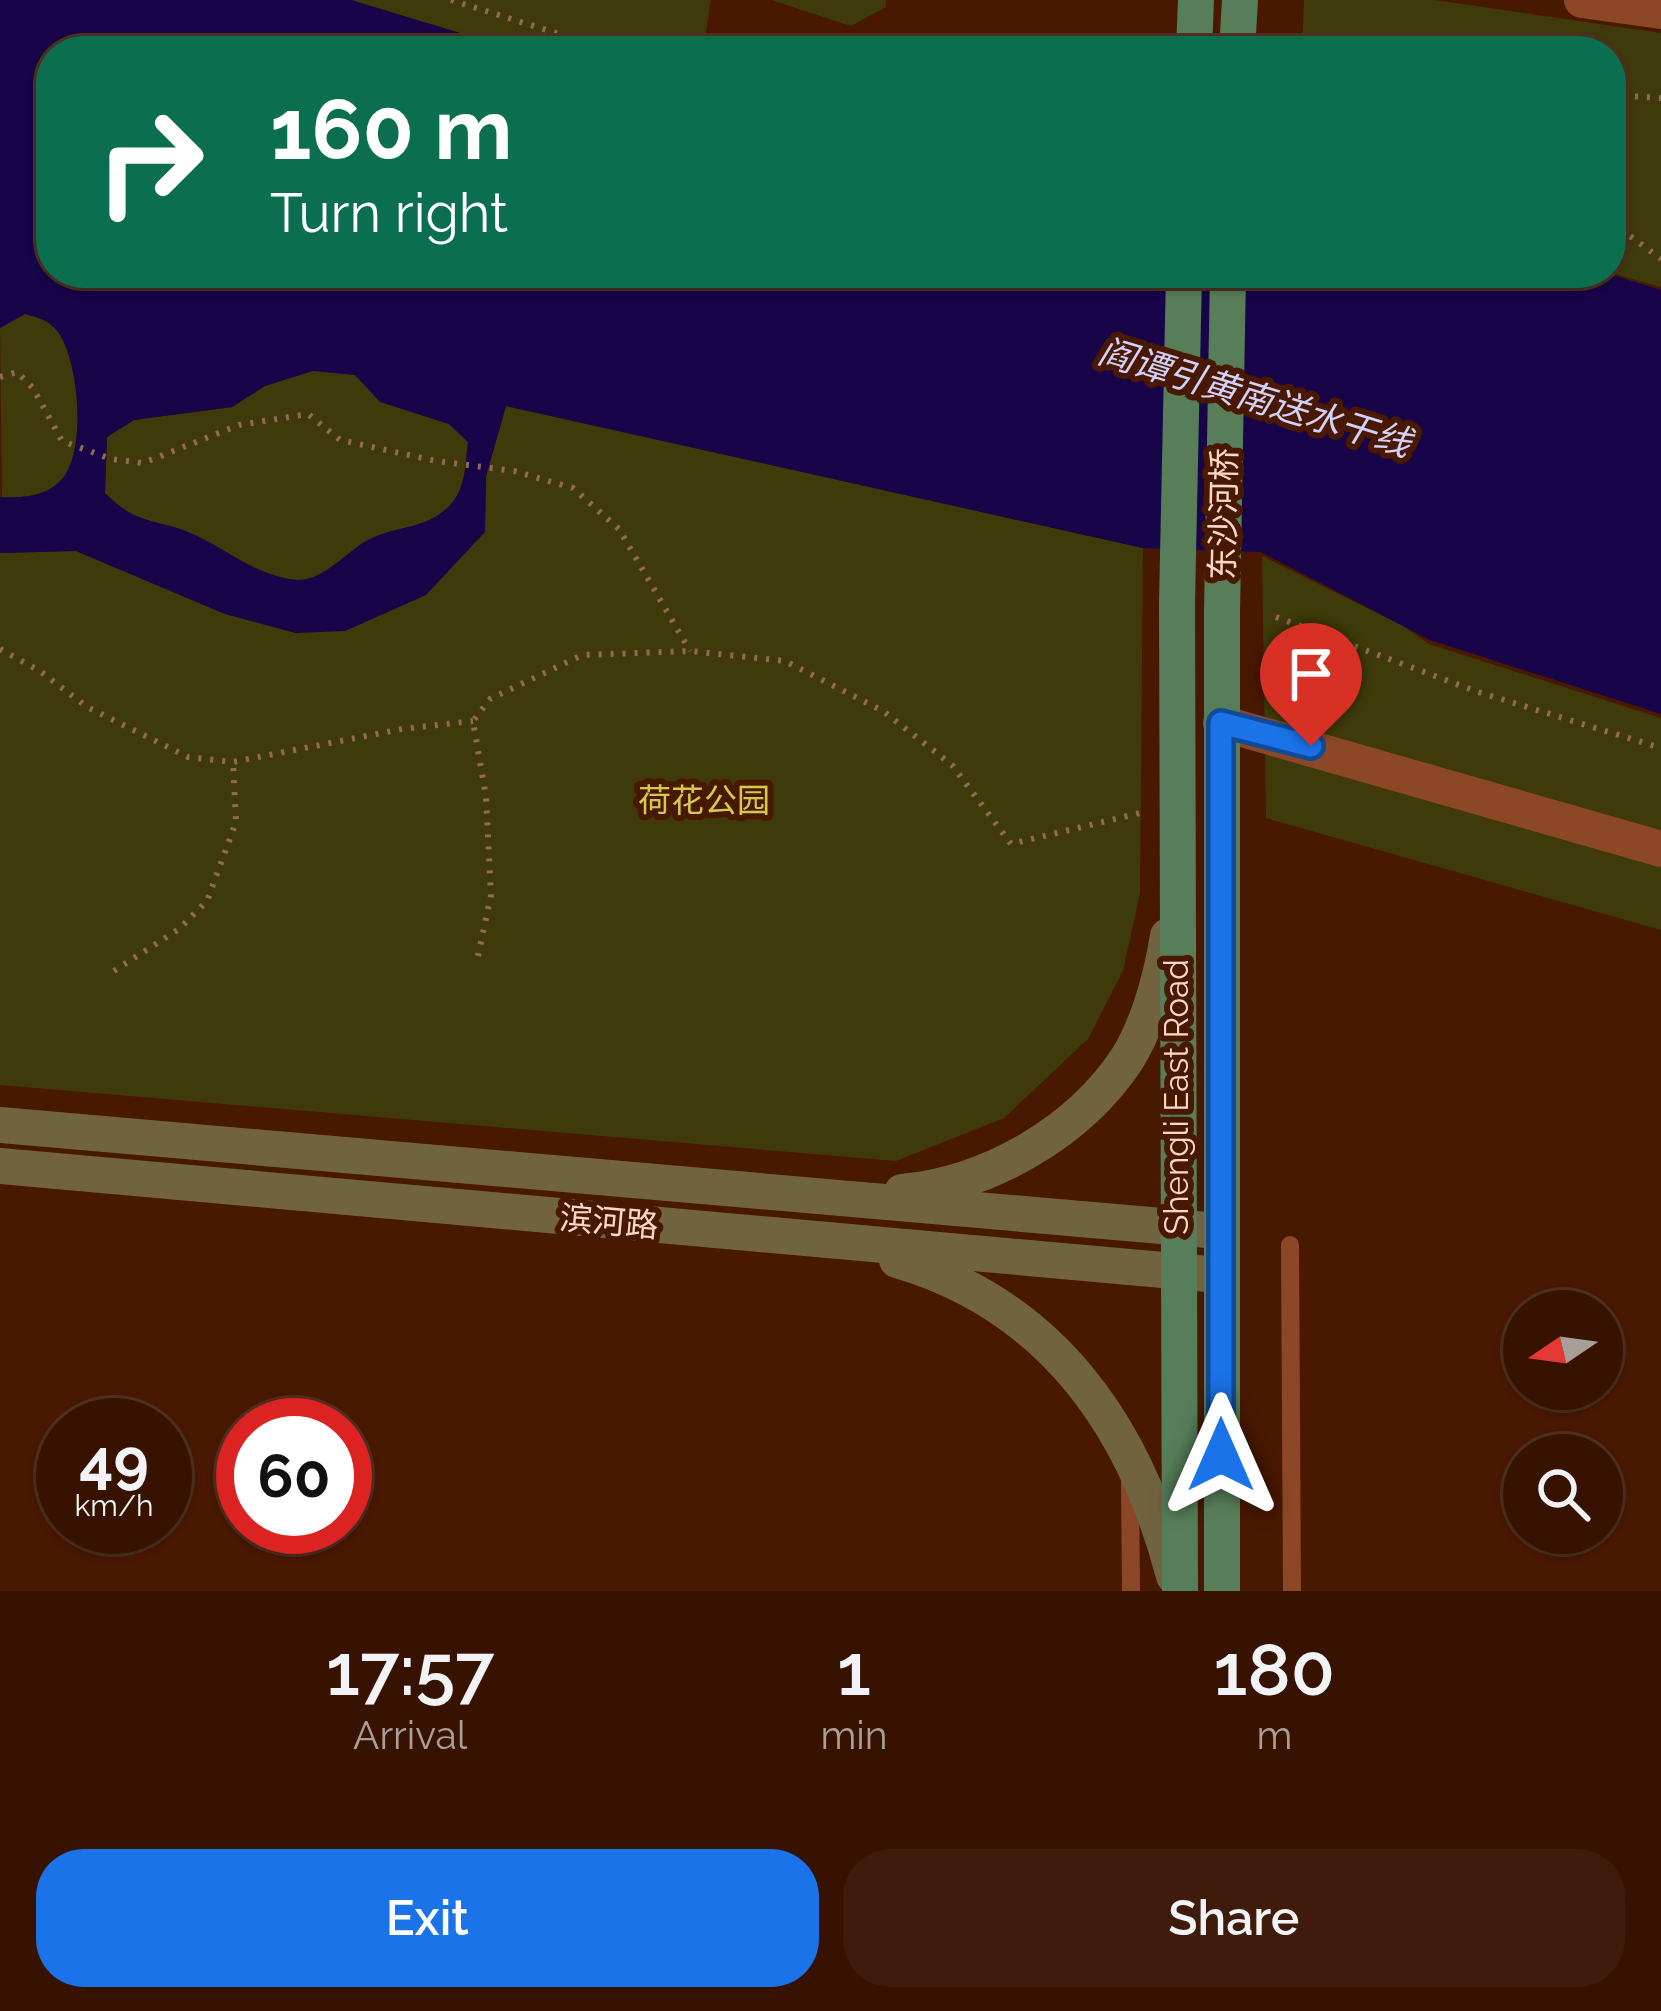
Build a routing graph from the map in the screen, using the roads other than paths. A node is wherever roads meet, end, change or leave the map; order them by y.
1 (1196, 0) edge
2 (1240, 0) edge
3 (1582, 0) edge
4 (1661, 11) edge
5 (1195, 36) edge
6 (1238, 36) edge
7 (1184, 288) edge
8 (1228, 288) edge
9 (1177, 603) joint
10 (1222, 612) joint
11 (1221, 723) junction
12 (1661, 849) edge
13 (1177, 891) junction
14 (0, 1125) edge
15 (0, 1166) edge
16 (836, 1199) junction
17 (1176, 1230) junction
18 (1219, 1231) junction
19 (830, 1241) junction
20 (1290, 1245) dead end
21 (1177, 1272) junction
22 (1219, 1275) junction
23 (1130, 1458) junction
24 (1131, 1591) edge
25 (1179, 1591) edge
26 (1222, 1591) edge
27 (1292, 1591) edge

1 - 5 main road
2 - 6 main road
3 - 4 street
7 - 9 main road, 东沙河桥
8 - 10 main road, 东沙河桥
9 - 13 main road, Shengli East Road
10 - 11 main road, Shengli East Road
11 - 12 street
11 - 18 main road, Shengli East Road
13 - 16 main road
13 - 17 main road, Shengli East Road
14 - 16 main road, 滨河路
15 - 19 main road, 滨河路
16 - 17 main road, 滨河路
17 - 18 main road, 滨河路
17 - 21 main road, Shengli East Road
18 - 22 main road, Shengli East Road
19 - 21 main road, 滨河路
19 - 23 main road
20 - 27 lane
21 - 22 main road, 滨河路
21 - 25 main road, Shengli East Road
22 - 26 main road, Shengli East Road
23 - 24 lane
23 - 25 main road

